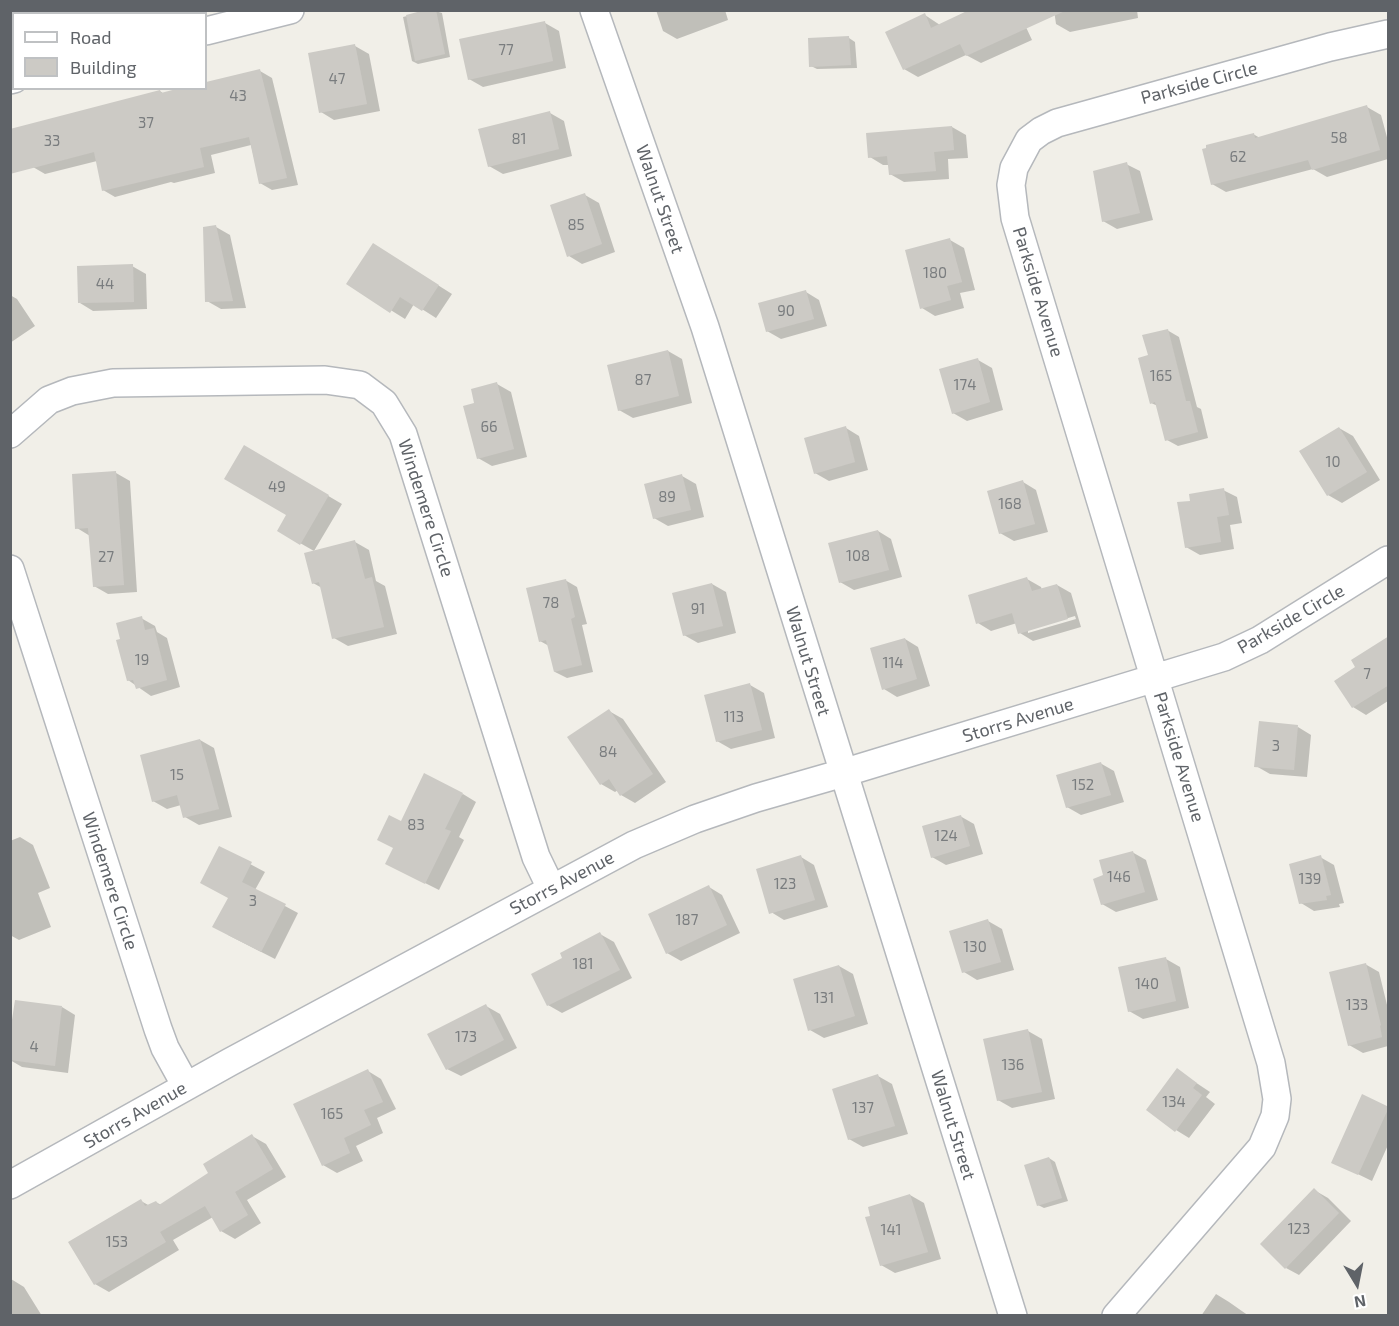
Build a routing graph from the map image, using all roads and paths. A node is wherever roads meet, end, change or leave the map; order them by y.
1 (290, 10) edge
2 (594, 10) edge
3 (207, 32) edge
4 (1389, 34) edge
5 (1021, 154) joint
6 (10, 434) edge
7 (1389, 560) edge
8 (10, 569) edge
9 (1155, 679) junction
10 (843, 773) junction
11 (551, 888) junction
12 (186, 1086) junction
13 (10, 1185) edge
14 (1013, 1316) edge
15 (1116, 1316) edge

1 - 3 street
2 - 10 street, Walnut Street
4 - 5 street, Parkside Circle
5 - 9 street, Parkside Avenue
6 - 11 street, Windemere Circle
7 - 9 street, Parkside Circle
8 - 12 street, Windemere Circle
9 - 10 street, Storrs Avenue
9 - 15 street, Parkside Avenue
10 - 11 street, Storrs Avenue
10 - 14 street, Walnut Street
11 - 12 street, Storrs Avenue
12 - 13 street, Storrs Avenue

